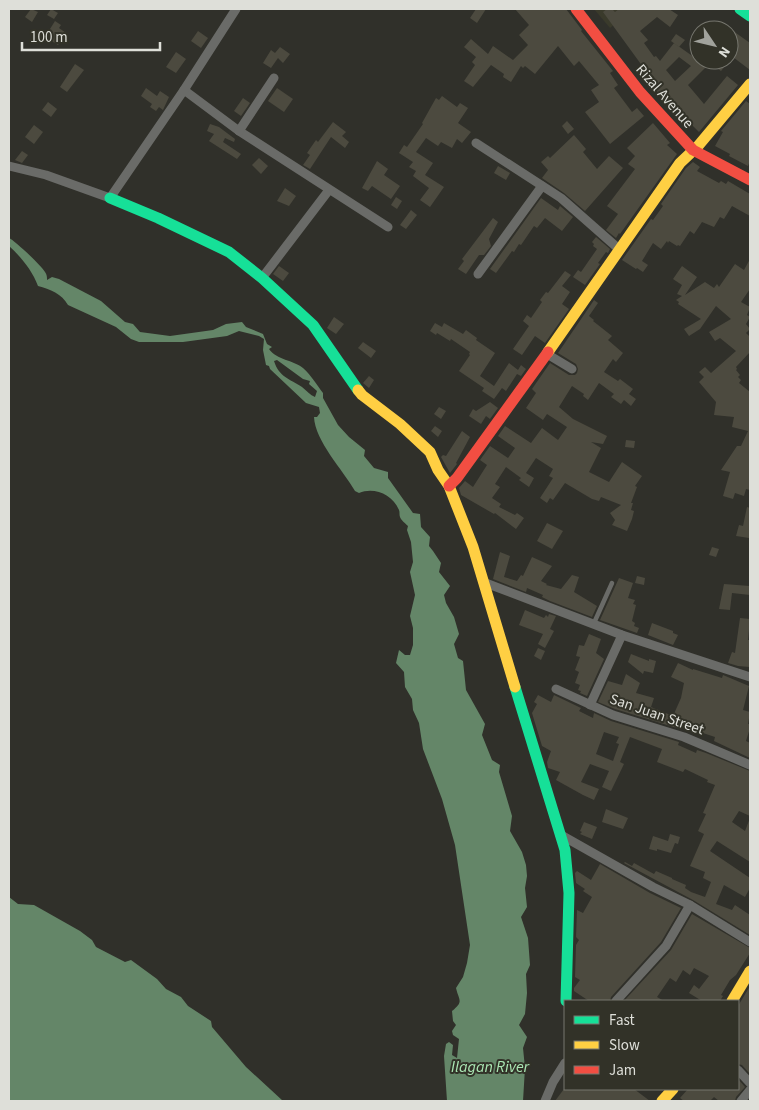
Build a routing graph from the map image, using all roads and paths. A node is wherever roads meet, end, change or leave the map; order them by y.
1 (236, 9) edge
2 (576, 9) edge
3 (586, 9) edge
4 (740, 9) edge
5 (750, 16) edge
6 (274, 78) dead end
7 (750, 84) edge
8 (184, 90) junction
9 (239, 131) junction
10 (476, 143) dead end
11 (695, 148) junction
12 (9, 166) edge
13 (750, 174) edge
14 (750, 180) edge
15 (542, 186) junction
16 (329, 190) junction
17 (110, 198) junction
18 (388, 227) dead end
19 (620, 250) junction
20 (478, 274) dead end
21 (262, 278) junction
22 (548, 354) junction
23 (572, 368) dead end
24 (449, 486) junction
25 (483, 582) junction
26 (612, 583) dead end
27 (594, 623) junction
28 (622, 635) junction
29 (750, 677) edge
30 (556, 689) dead end
31 (590, 705) junction
32 (750, 765) edge
33 (561, 835) junction
34 (690, 905) junction
35 (750, 942) edge
36 (750, 971) edge
37 (566, 1000) edge
38 (621, 1000) edge
39 (733, 1000) edge
40 (564, 1065) edge
41 (739, 1071) edge
42 (750, 1083) edge
43 (750, 1090) edge
44 (545, 1101) edge
45 (741, 1101) edge

1 - 8 street
2 - 11 street, Rizal Avenue
3 - 11 street, Rizal Avenue
4 - 5 street
6 - 9 street
7 - 11 street
8 - 9 street
8 - 17 street
9 - 16 street
10 - 15 street
11 - 13 street, Rizal Avenue
11 - 14 street, Rizal Avenue
11 - 19 street
12 - 17 street
15 - 19 street
15 - 20 street
16 - 18 street
16 - 21 street
17 - 21 street
19 - 22 street
21 - 24 street
22 - 23 street
22 - 24 street
24 - 25 street
25 - 27 street
25 - 33 street
26 - 27 lane
27 - 28 street
28 - 29 street
28 - 31 street
30 - 31 street, San Juan Street
31 - 32 street, San Juan Street
33 - 34 street
33 - 37 street
34 - 35 street
34 - 38 street
36 - 39 street
40 - 44 street
41 - 42 street
43 - 45 street

